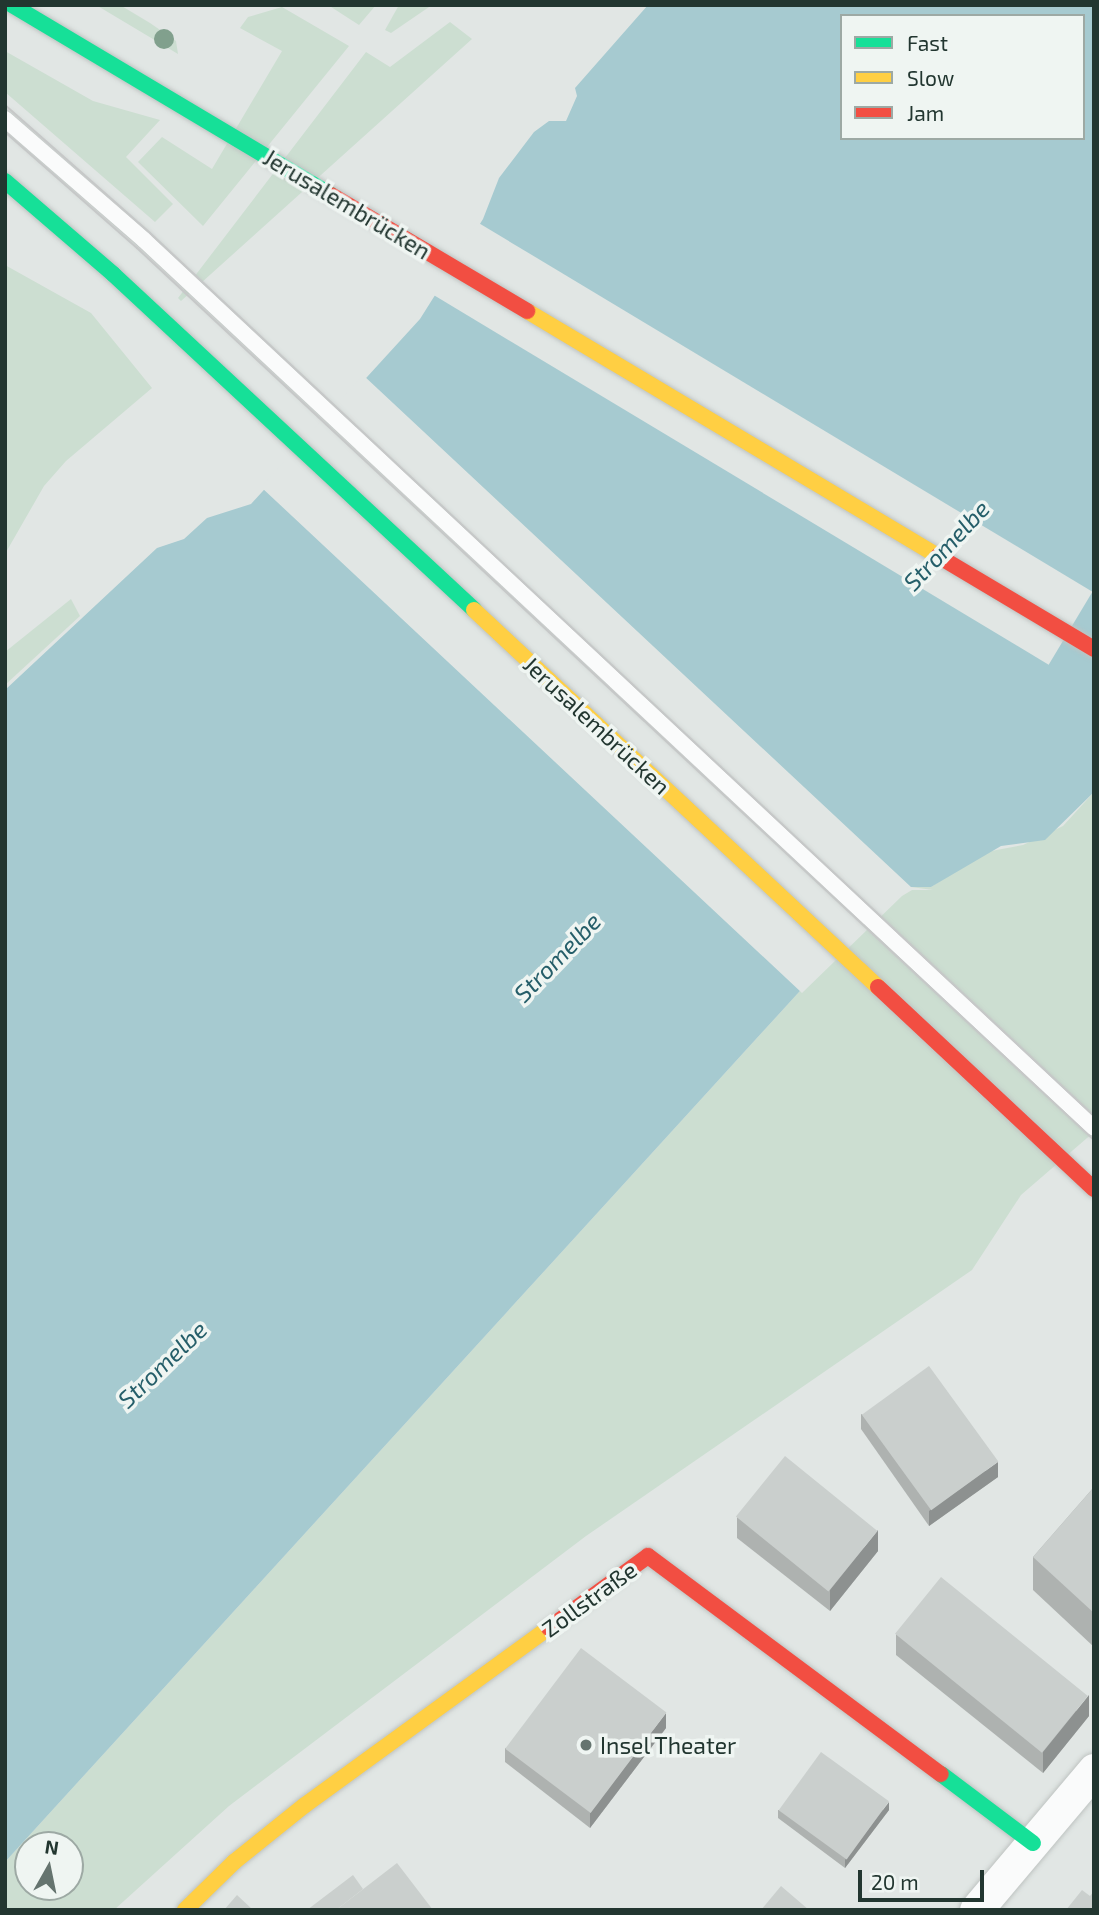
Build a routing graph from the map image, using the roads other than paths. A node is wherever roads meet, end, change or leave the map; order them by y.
1 (12, 5) edge
2 (5, 119) edge
3 (5, 181) edge
4 (1094, 649) edge
5 (1094, 1128) edge
6 (1094, 1189) edge
7 (1094, 1770) edge
8 (1033, 1843) junction
9 (185, 1910) edge
10 (976, 1910) edge

1 - 4 main road, Jerusalembrücken
2 - 5 lane
3 - 6 main road, Jerusalembrücken
7 - 8 street
8 - 9 main road, Zollstraße
8 - 10 street

